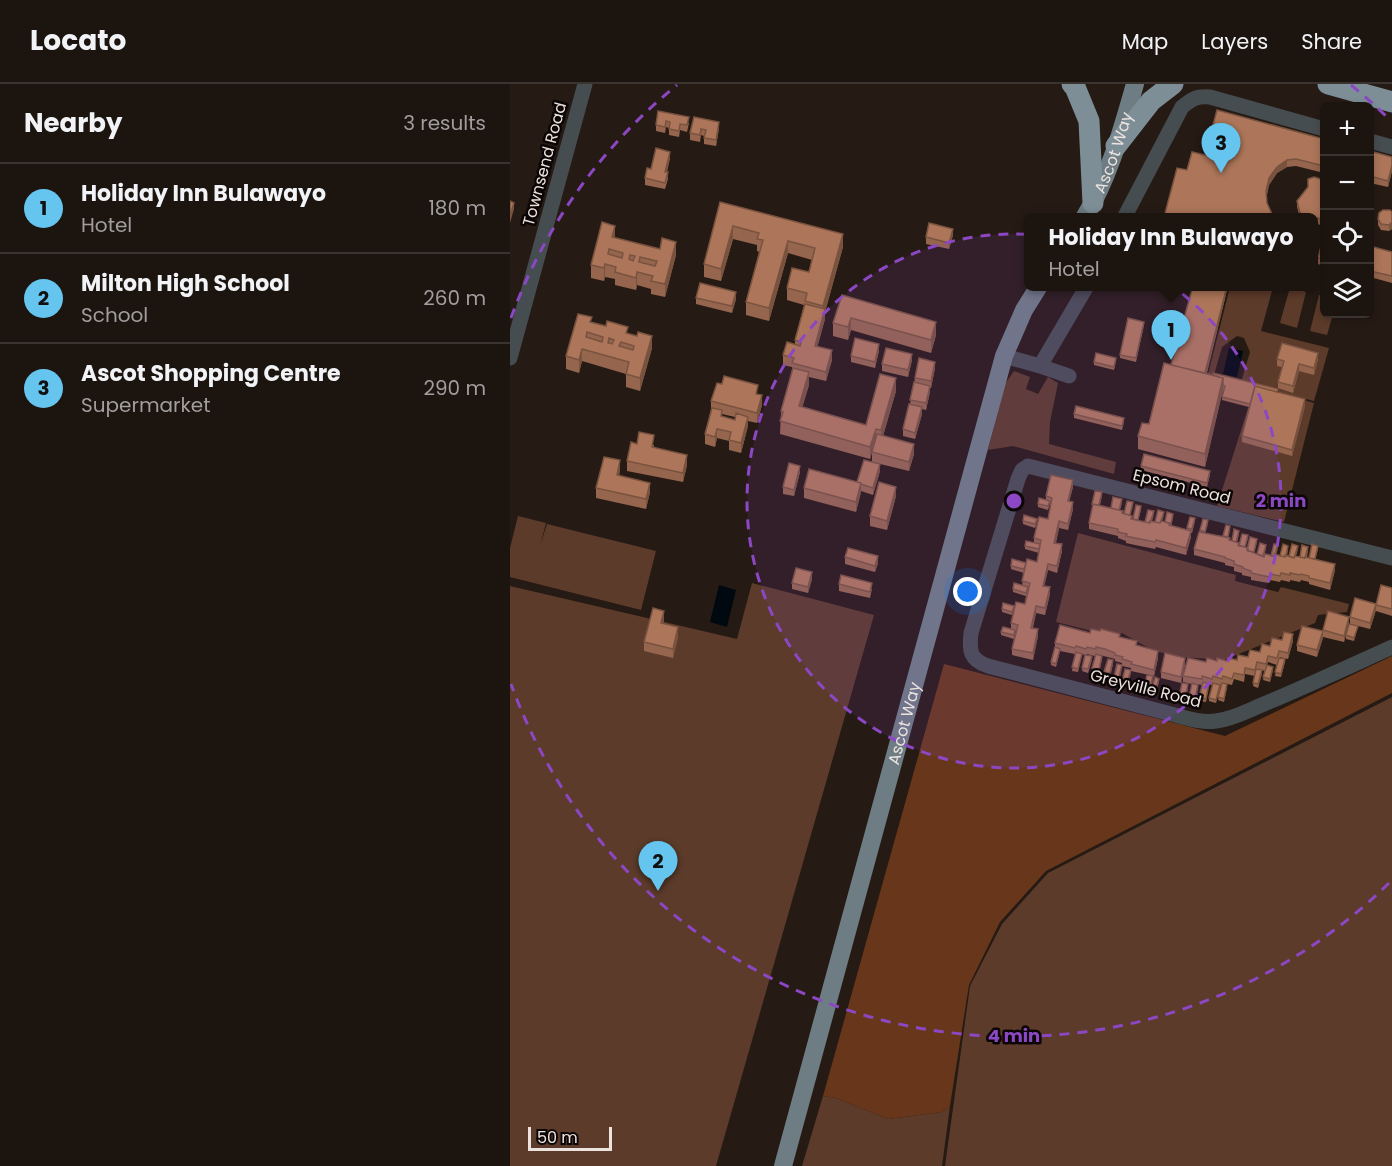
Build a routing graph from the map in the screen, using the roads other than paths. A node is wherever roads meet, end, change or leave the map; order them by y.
1 (585, 84) edge
2 (1072, 84) edge
3 (1135, 84) edge
4 (1173, 84) edge
5 (1328, 84) edge
6 (1392, 102) edge
7 (1320, 128) edge
8 (1374, 142) edge
9 (1116, 146) junction
10 (1392, 147) edge
11 (1088, 210) edge
12 (1127, 213) edge
13 (1036, 291) edge
14 (1084, 291) edge
15 (1004, 356) junction
16 (510, 358) edge
17 (1040, 366) junction
18 (1069, 376) dead end
19 (1392, 558) edge
20 (1392, 647) edge
21 (988, 666) joint
22 (783, 1166) edge

1 - 16 street, Townsend Road
2 - 11 highway
3 - 9 main road, Ascot Way
4 - 9 highway
5 - 6 highway
7 - 12 street
8 - 10 street
9 - 11 main road, Ascot Way
13 - 15 main road, Ascot Way
14 - 17 street
15 - 17 street
15 - 22 main road, Ascot Way
17 - 18 street
19 - 21 street, Epsom Road
20 - 21 street, Greyville Road

